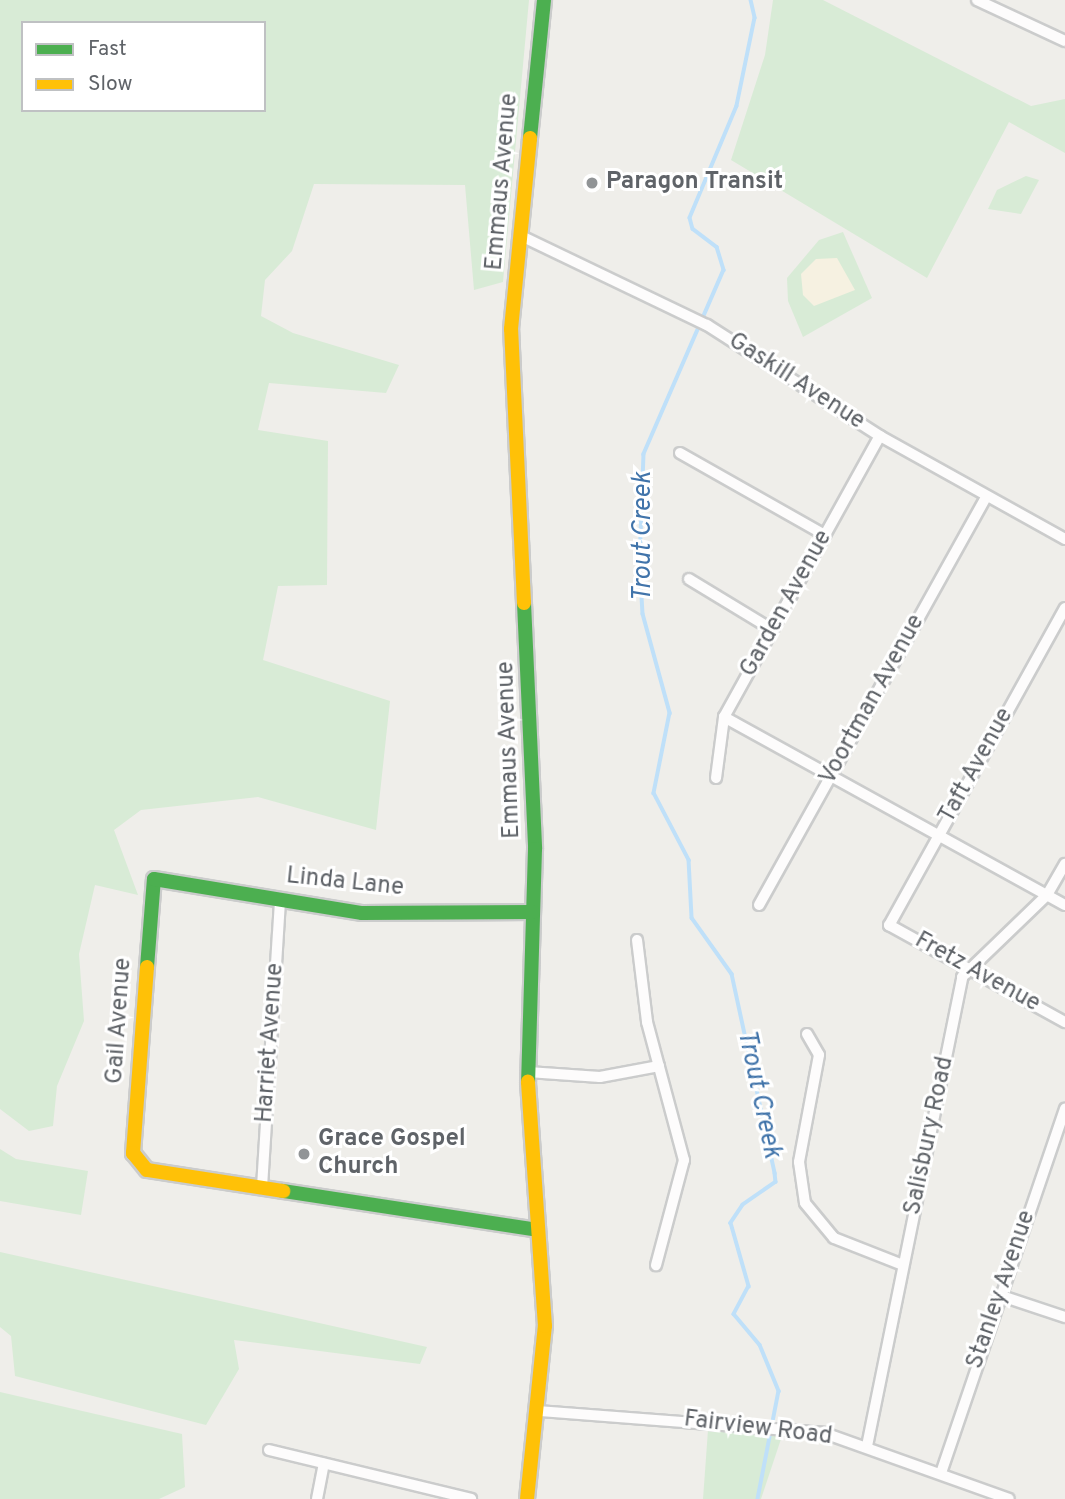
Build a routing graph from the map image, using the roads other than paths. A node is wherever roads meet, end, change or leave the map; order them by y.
1 (544, 0) edge
2 (977, 0) edge
3 (1065, 41) edge
4 (521, 236) junction
5 (880, 436) junction
6 (680, 453) dead end
7 (987, 496) junction
8 (825, 535) junction
9 (1065, 539) edge
10 (689, 579) dead end
11 (1065, 608) edge
12 (773, 630) junction
13 (724, 717) junction
14 (831, 776) junction
15 (716, 778) dead end
16 (938, 835) junction
17 (1065, 864) edge
18 (154, 879) joint
19 (1047, 895) junction
20 (280, 899) junction
21 (759, 905) dead end
22 (1065, 905) edge
23 (533, 912) junction
24 (889, 925) joint
25 (637, 940) dead end
26 (969, 969) junction
27 (1065, 1022) edge
28 (807, 1034) dead end
29 (659, 1066) junction
30 (528, 1072) junction
31 (1065, 1108) edge
32 (262, 1187) junction
33 (537, 1230) junction
34 (656, 1265) dead end
35 (903, 1265) junction
36 (999, 1295) junction
37 (1065, 1317) edge
38 (539, 1411) junction
39 (867, 1446) junction
40 (269, 1450) dead end
41 (324, 1464) junction
42 (941, 1473) junction
43 (317, 1499) edge
44 (471, 1499) edge
45 (527, 1499) edge
46 (1009, 1499) edge

1 - 4 main road, Emmaus Avenue
2 - 3 street
4 - 5 street, Gaskill Avenue
4 - 23 main road, Emmaus Avenue
5 - 7 street, Gaskill Avenue
5 - 8 street, Garden Avenue
6 - 8 street
7 - 9 street, Gaskill Avenue
7 - 14 street, Voortman Avenue
8 - 12 street, Garden Avenue
10 - 12 street
11 - 16 street, Taft Avenue
12 - 13 street, Garden Avenue
13 - 14 street
13 - 15 street, Garden Avenue
14 - 16 street
14 - 21 street, Voortman Avenue
16 - 19 street
16 - 24 street, Taft Avenue
17 - 19 street
18 - 20 main road, Linda Lane
18 - 32 main road, Gail Avenue
19 - 22 street
19 - 26 street
20 - 23 main road, Linda Lane
20 - 32 street, Harriet Avenue
23 - 30 main road, Emmaus Avenue
24 - 26 street, Fretz Avenue
25 - 29 street
26 - 27 street, Fretz Avenue
26 - 35 street, Salisbury Road
28 - 35 street
29 - 30 street
29 - 34 street
30 - 33 main road, Emmaus Avenue
31 - 36 street, Stanley Avenue
32 - 33 main road
33 - 38 main road, Emmaus Avenue
35 - 39 street, Salisbury Road
36 - 37 street
36 - 42 street, Stanley Avenue
38 - 39 street, Fairview Road
38 - 45 main road, Emmaus Avenue
39 - 42 street, Fairview Road
40 - 41 street
41 - 43 street
41 - 44 street
42 - 46 street, Fairview Road

